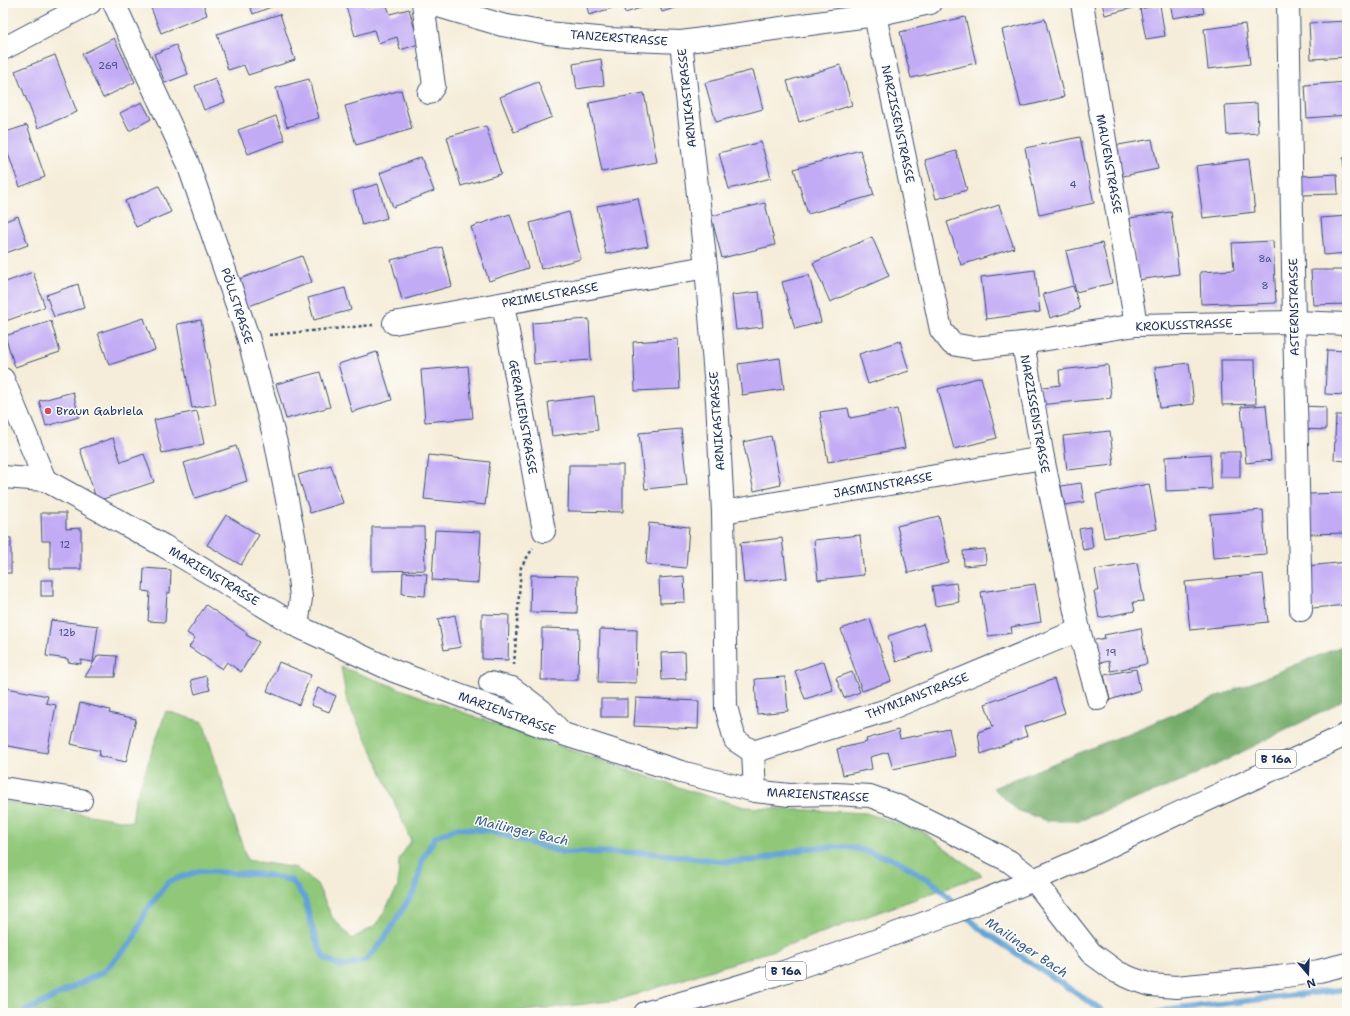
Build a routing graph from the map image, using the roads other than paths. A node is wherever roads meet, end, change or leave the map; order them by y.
1 (90, 3) edge
2 (114, 3) edge
3 (423, 3) edge
4 (428, 3) edge
5 (930, 3) edge
6 (1082, 3) edge
7 (1288, 3) edge
8 (888, 9) edge
9 (681, 42) junction
10 (3, 49) edge
11 (429, 93) dead end
12 (706, 267) junction
13 (503, 304) junction
14 (1294, 322) junction
15 (394, 323) road end
16 (1347, 324) edge
17 (1136, 325) junction
18 (1023, 343) junction
19 (3, 379) edge
20 (1043, 458) junction
21 (3, 477) edge
22 (45, 480) junction
23 (723, 512) junction
24 (544, 531) road end
25 (1301, 610) dead end
26 (298, 626) junction
27 (1078, 630) junction
28 (490, 683) dead end
29 (1098, 699) dead end
30 (1347, 717) edge
31 (563, 734) junction
32 (1347, 734) edge
33 (753, 752) junction
34 (3, 788) edge
35 (754, 791) junction
36 (81, 800) dead end
37 (1204, 800) junction
38 (1034, 880) junction
39 (1347, 964) edge
40 (645, 1013) edge

1 - 10 main road
2 - 26 main road, PÖLLSTRASSE
3 - 11 main road
4 - 9 main road, TANZERSTRASSE
5 - 8 main road, TANZERSTRASSE
6 - 17 main road, MALVENSTRASSE
7 - 14 main road, ASTERNSTRASSE
8 - 9 main road, TANZERSTRASSE
8 - 18 main road, NARZISSENSTRASSE
9 - 12 main road, ARNIKASTRASSE
12 - 13 main road, PRIMELSTRASSE
12 - 23 main road, ARNIKASTRASSE
13 - 15 main road, PRIMELSTRASSE
13 - 24 main road, GERANIENSTRASSE
14 - 16 main road, KROKUSSTRASSE
14 - 17 main road, KROKUSSTRASSE
14 - 25 main road, ASTERNSTRASSE
17 - 18 main road, KROKUSSTRASSE
18 - 20 main road, NARZISSENSTRASSE
19 - 22 main road
20 - 23 main road, JASMINSTRASSE
20 - 27 main road, NARZISSENSTRASSE
21 - 22 main road, MARIENSTRASSE
22 - 26 main road, MARIENSTRASSE
23 - 33 main road, ARNIKASTRASSE
26 - 31 main road, MARIENSTRASSE
27 - 29 main road, NARZISSENSTRASSE
27 - 33 main road, THYMIANSTRASSE
28 - 31 main road
30 - 37 main road, B 16a
31 - 35 main road, MARIENSTRASSE
32 - 37 main road, B 16a
33 - 35 main road
34 - 36 main road
35 - 38 main road, MARIENSTRASSE
37 - 38 main road, B 16a
38 - 39 main road, MARIENSTRASSE
38 - 40 main road, B 16a

